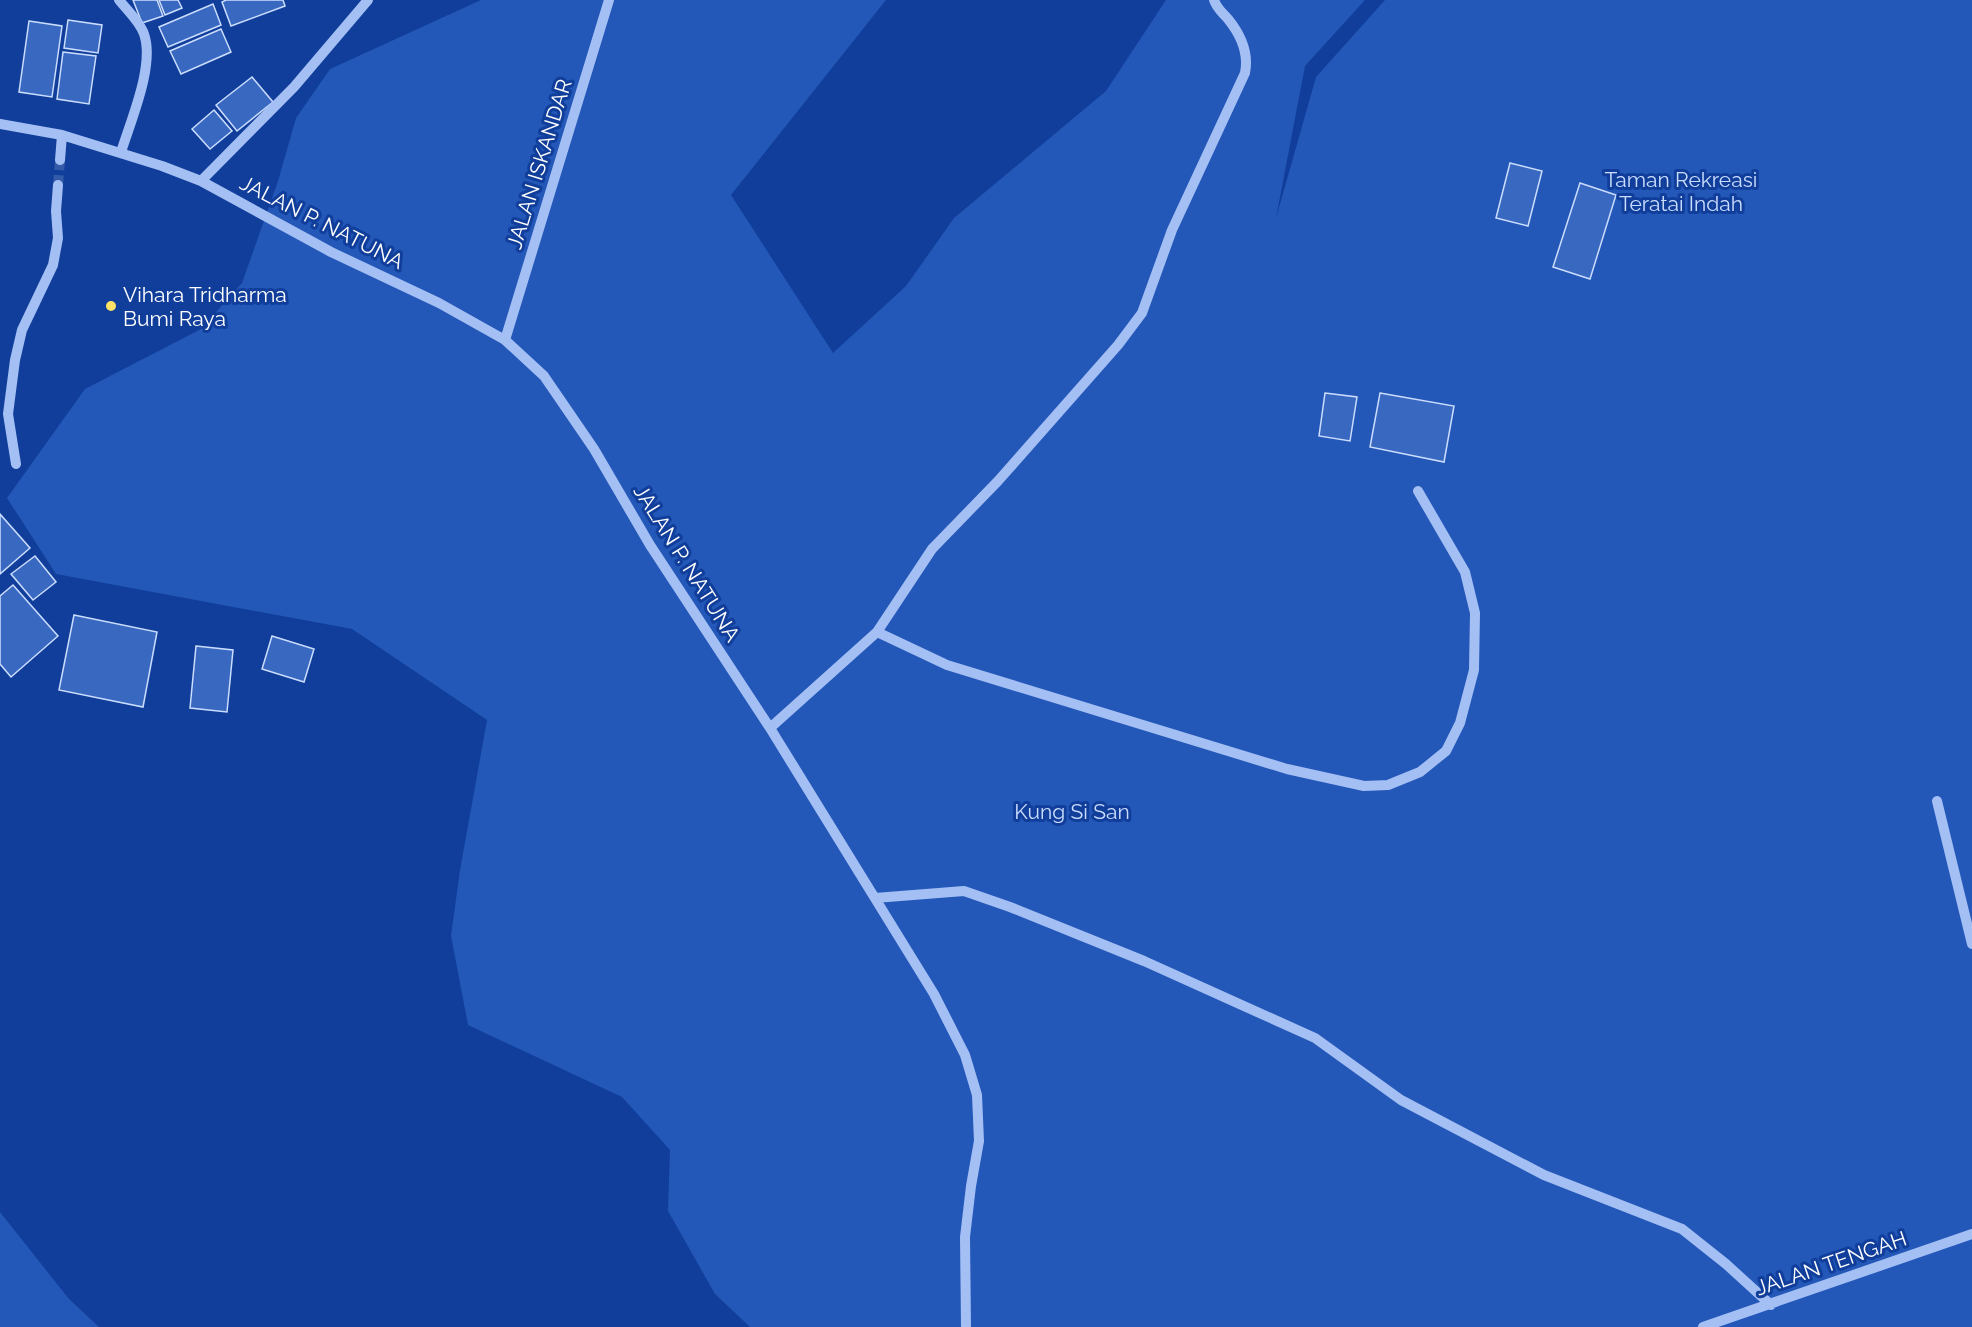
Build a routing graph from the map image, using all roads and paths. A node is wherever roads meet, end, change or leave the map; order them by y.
1 (119, 0) edge
2 (368, 0) edge
3 (609, 0) edge
4 (1214, 0) edge
5 (0, 124) edge
6 (62, 135) junction
7 (121, 152) junction
8 (60, 160) tunnel mouth
9 (201, 181) junction
10 (58, 185) tunnel mouth
11 (505, 340) junction
12 (16, 464) dead end
13 (1418, 491) dead end
14 (877, 632) junction
15 (770, 729) junction
16 (1937, 801) dead end
17 (874, 898) junction
18 (1972, 944) edge
19 (1972, 1234) edge
20 (1771, 1305) junction
21 (966, 1327) edge
22 (1703, 1327) edge

1 - 7 street
2 - 9 street
3 - 11 street, JALAN ISKANDAR
4 - 14 street
5 - 6 street, JALAN P. NATUNA
6 - 7 street, JALAN P. NATUNA
6 - 8 street
7 - 9 street, JALAN P. NATUNA
9 - 11 street, JALAN P. NATUNA
10 - 12 street
11 - 15 street, JALAN P. NATUNA
13 - 14 street
14 - 15 street
15 - 17 street, JALAN P. NATUNA
16 - 18 street
17 - 20 street
17 - 21 street, JALAN P. NATUNA
19 - 20 street, JALAN TENGAH
20 - 22 street, JALAN TENGAH

